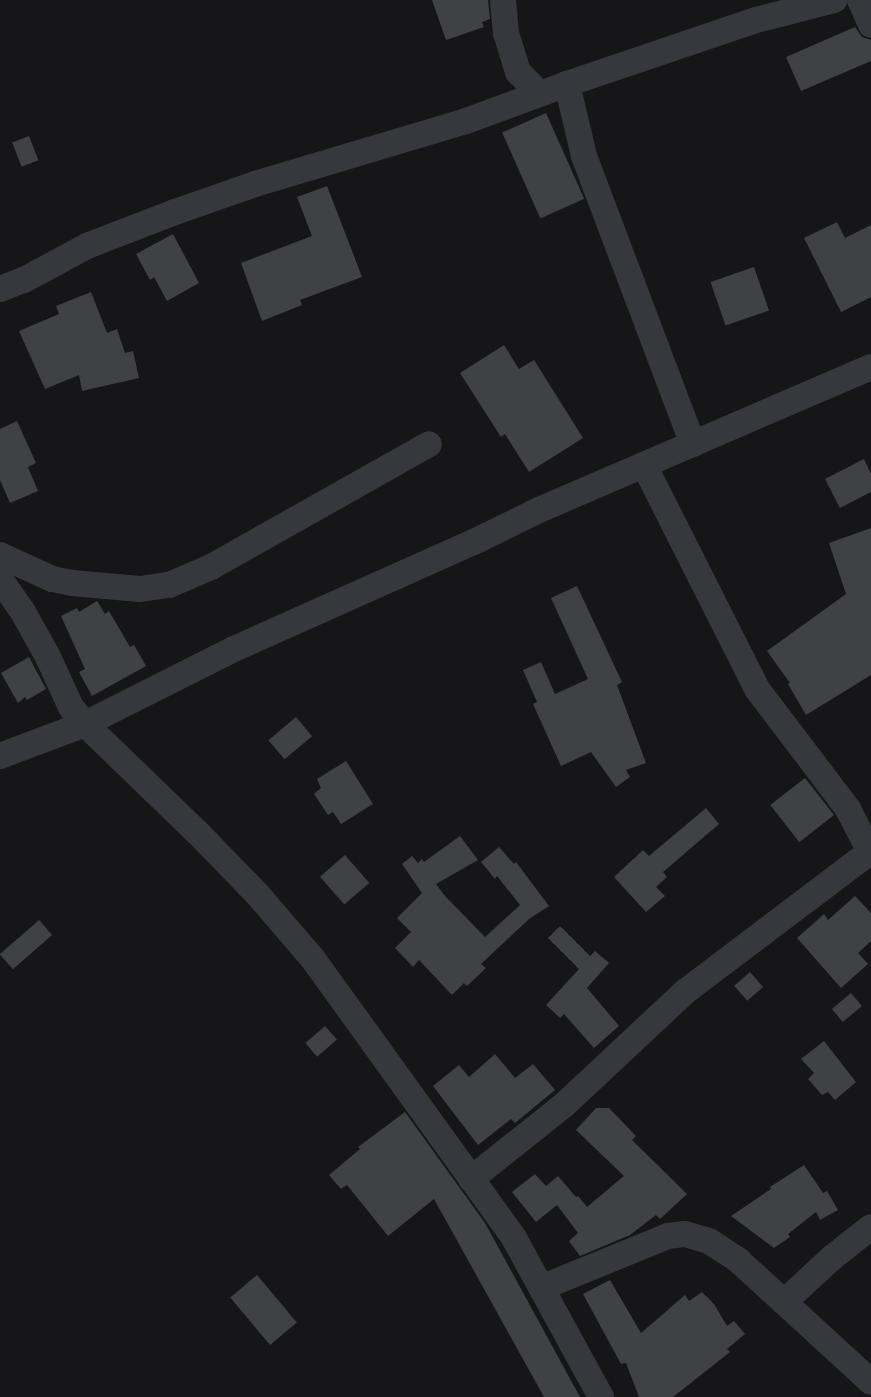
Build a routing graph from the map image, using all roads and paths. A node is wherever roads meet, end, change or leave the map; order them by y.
1 (503, 0) edge
2 (834, 0) edge
3 (860, 0) edge
4 (871, 25) edge
5 (568, 84) junction
6 (540, 94) junction
7 (227, 208) dead end
8 (0, 289) edge
9 (0, 296) edge
10 (871, 367) edge
11 (429, 444) dead end
12 (693, 444) junction
13 (644, 465) junction
14 (0, 555) edge
15 (0, 579) edge
16 (52, 579) junction
17 (23, 612) junction
18 (85, 724) junction
19 (0, 756) edge
20 (870, 852) edge
21 (471, 1179) junction
22 (871, 1227) edge
23 (543, 1287) junction
24 (784, 1302) junction
25 (871, 1382) edge
26 (601, 1397) edge

1 - 6 street
2 - 5 street
3 - 4 street
5 - 6 street
5 - 12 street
6 - 8 street
7 - 9 street
10 - 12 street
11 - 16 street
12 - 13 street
13 - 18 street
13 - 20 street
14 - 16 street
15 - 17 street
16 - 17 street
17 - 18 street
18 - 19 street
18 - 21 street
20 - 21 street
21 - 23 street
22 - 24 street
23 - 24 street
23 - 26 street
24 - 25 street

